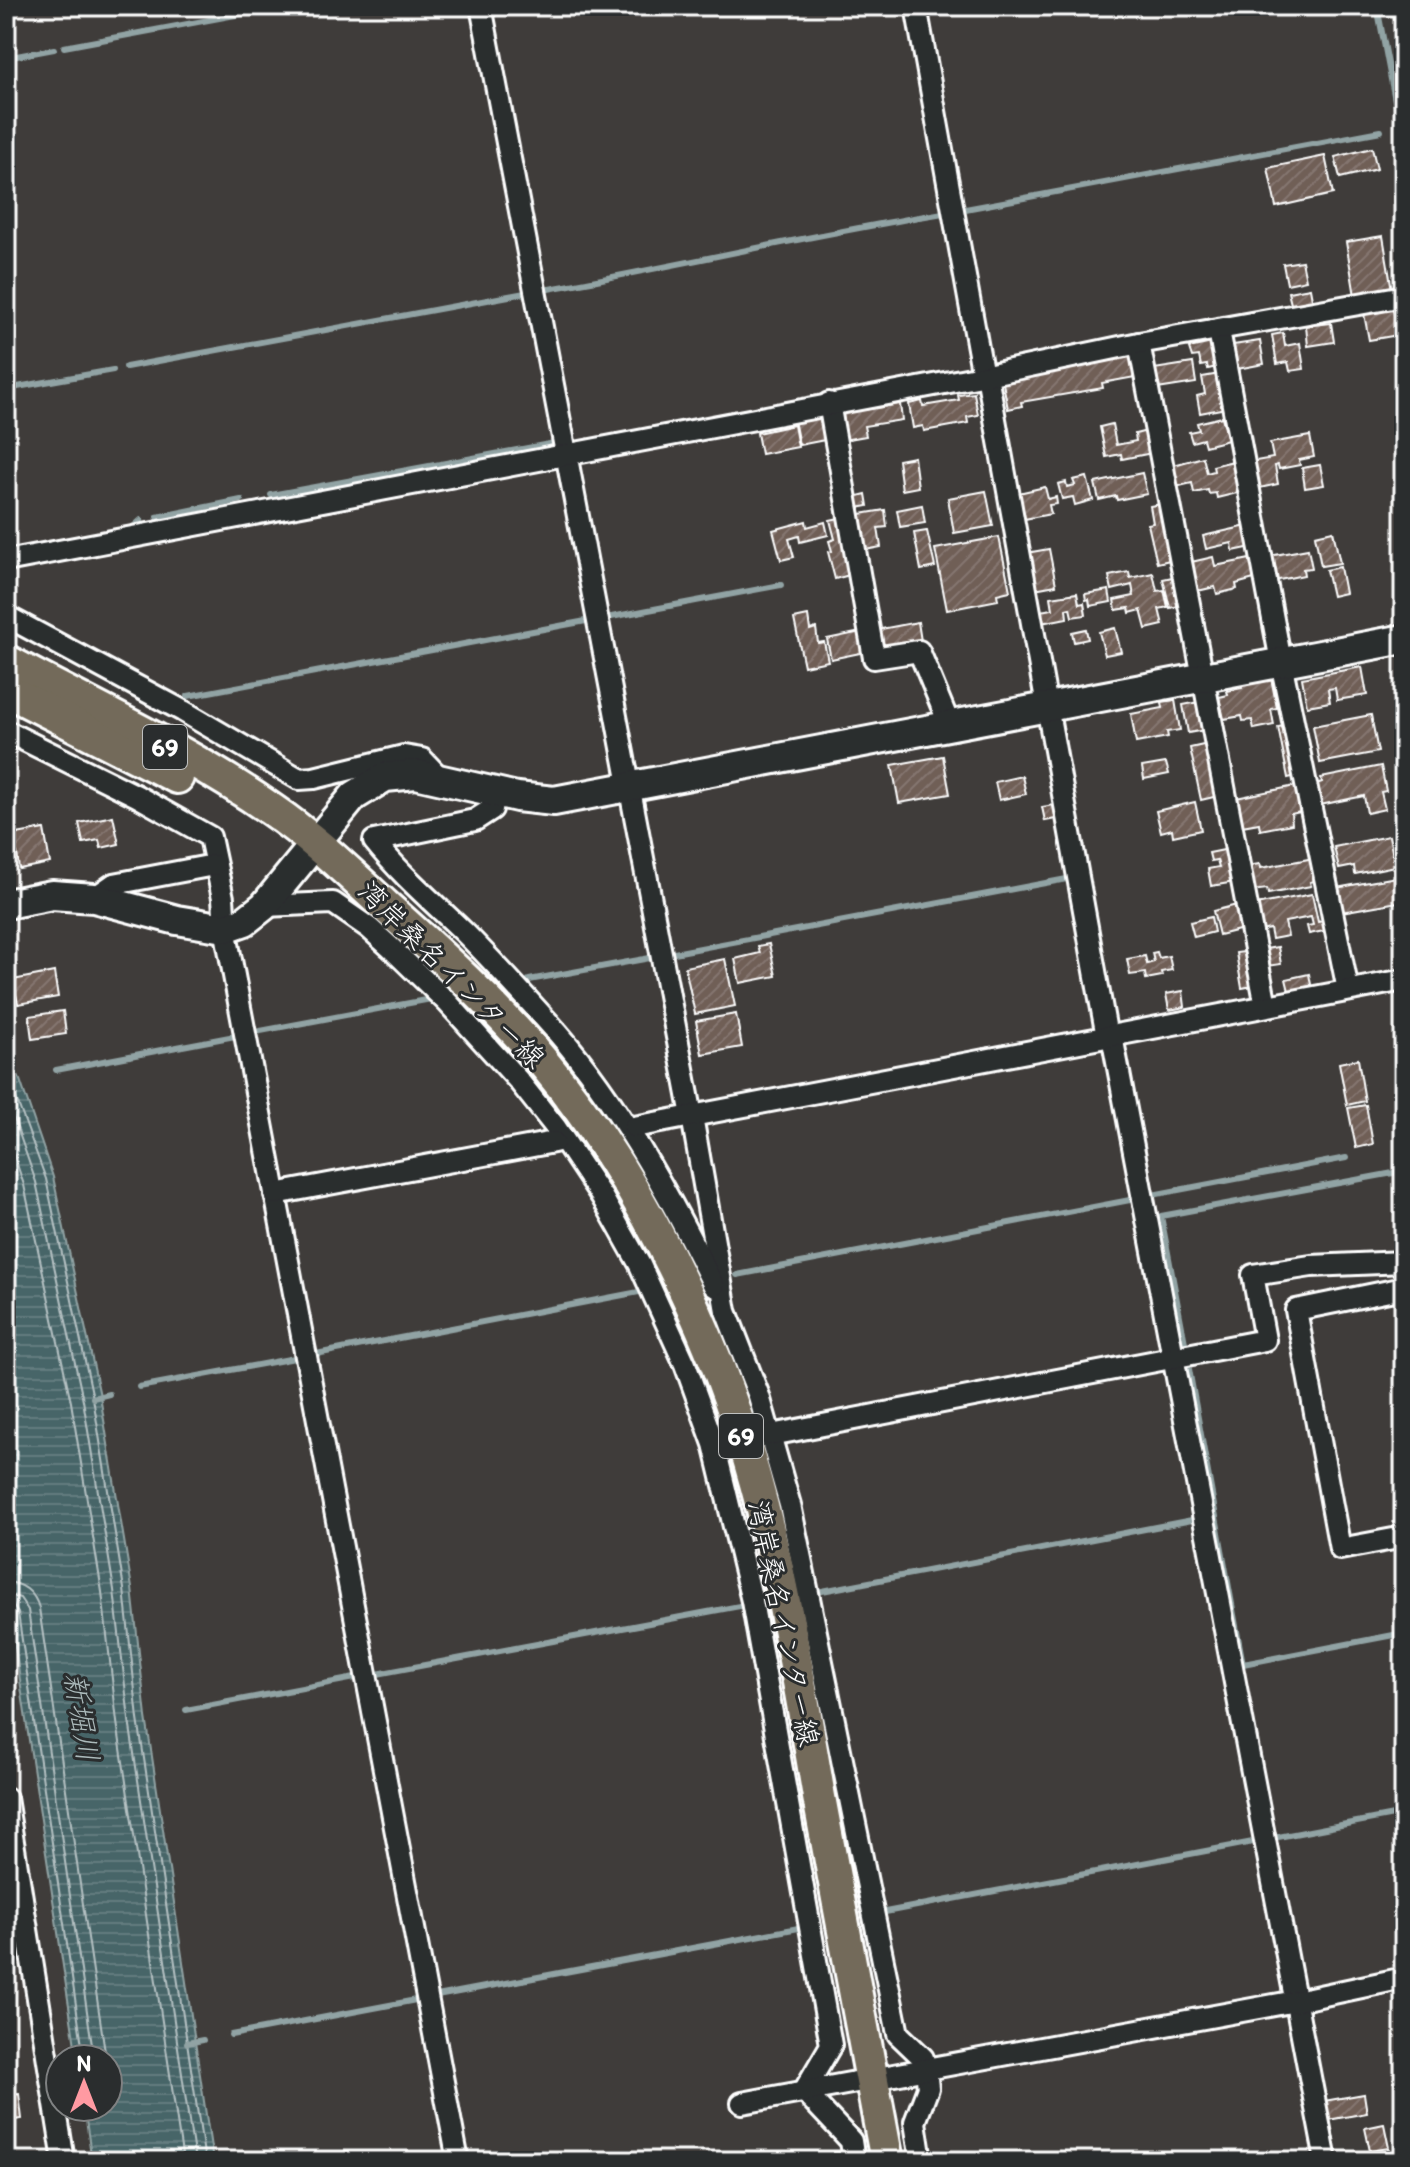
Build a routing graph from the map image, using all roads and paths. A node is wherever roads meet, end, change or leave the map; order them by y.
1 (481, 6) edge
2 (916, 6) edge
3 (1404, 296) edge
4 (1219, 330) junction
5 (1139, 343) junction
6 (985, 376) junction
7 (829, 403) junction
8 (565, 455) junction
9 (6, 561) edge
10 (6, 616) edge
11 (1404, 639) edge
12 (6, 661) edge
13 (1281, 662) junction
14 (1202, 678) junction
15 (6, 690) edge
16 (1048, 707) junction
17 (950, 726) junction
18 (6, 731) edge
19 (441, 779) junction
20 (629, 787) junction
21 (495, 792) junction
22 (316, 844) junction
23 (214, 865) junction
24 (94, 898) junction
25 (6, 904) edge
26 (264, 906) junction
27 (225, 928) junction
28 (1404, 980) edge
29 (1348, 990) junction
30 (1266, 1006) junction
31 (1110, 1036) junction
32 (692, 1116) junction
33 (634, 1127) tunnel mouth
34 (554, 1142) tunnel mouth
35 (275, 1194) junction
36 (1404, 1262) edge
37 (1404, 1288) edge
38 (726, 1311) junction
39 (1173, 1357) junction
40 (771, 1435) junction
41 (1404, 1537) edge
42 (6, 1798) edge
43 (1404, 1978) edge
44 (1296, 2001) junction
45 (926, 2069) junction
46 (872, 2078) junction
47 (804, 2091) junction
48 (742, 2103) dead end
49 (64, 2161) edge
50 (458, 2161) edge
51 (854, 2161) edge
52 (887, 2161) edge
53 (921, 2161) edge
54 (1326, 2161) edge

1 - 8 street
2 - 6 street
3 - 4 street
4 - 5 street
4 - 13 street
5 - 6 street
5 - 14 street
6 - 7 street
6 - 16 street
7 - 8 street
7 - 17 street
8 - 9 street
8 - 20 street
10 - 19 street
11 - 13 street
12 - 22 main road, 湾岸桑名インター線 / 69
13 - 14 street
13 - 29 street
14 - 16 street
14 - 30 street
15 - 22 main road, 湾岸桑名インター線 / 69
16 - 17 street
16 - 31 street
17 - 20 street
18 - 23 street
19 - 21 street
19 - 22 street
20 - 21 street
20 - 32 street
21 - 38 street
22 - 26 street
22 - 46 main road, 湾岸桑名インター線 / 69
23 - 24 street
23 - 27 street
24 - 25 street
24 - 27 street
26 - 27 street
26 - 47 street
27 - 35 street
28 - 29 street
29 - 30 street
30 - 31 street
31 - 32 street
31 - 39 street
32 - 33 street
32 - 38 street
34 - 35 street
35 - 50 street
36 - 39 street
37 - 41 street
38 - 40 street
39 - 40 street
39 - 44 street
40 - 45 street
42 - 49 street
43 - 44 street
44 - 45 street
44 - 54 street
45 - 46 street
45 - 53 street
46 - 47 street
46 - 52 main road, 湾岸桑名インター線 / 69
47 - 48 street
47 - 51 street

